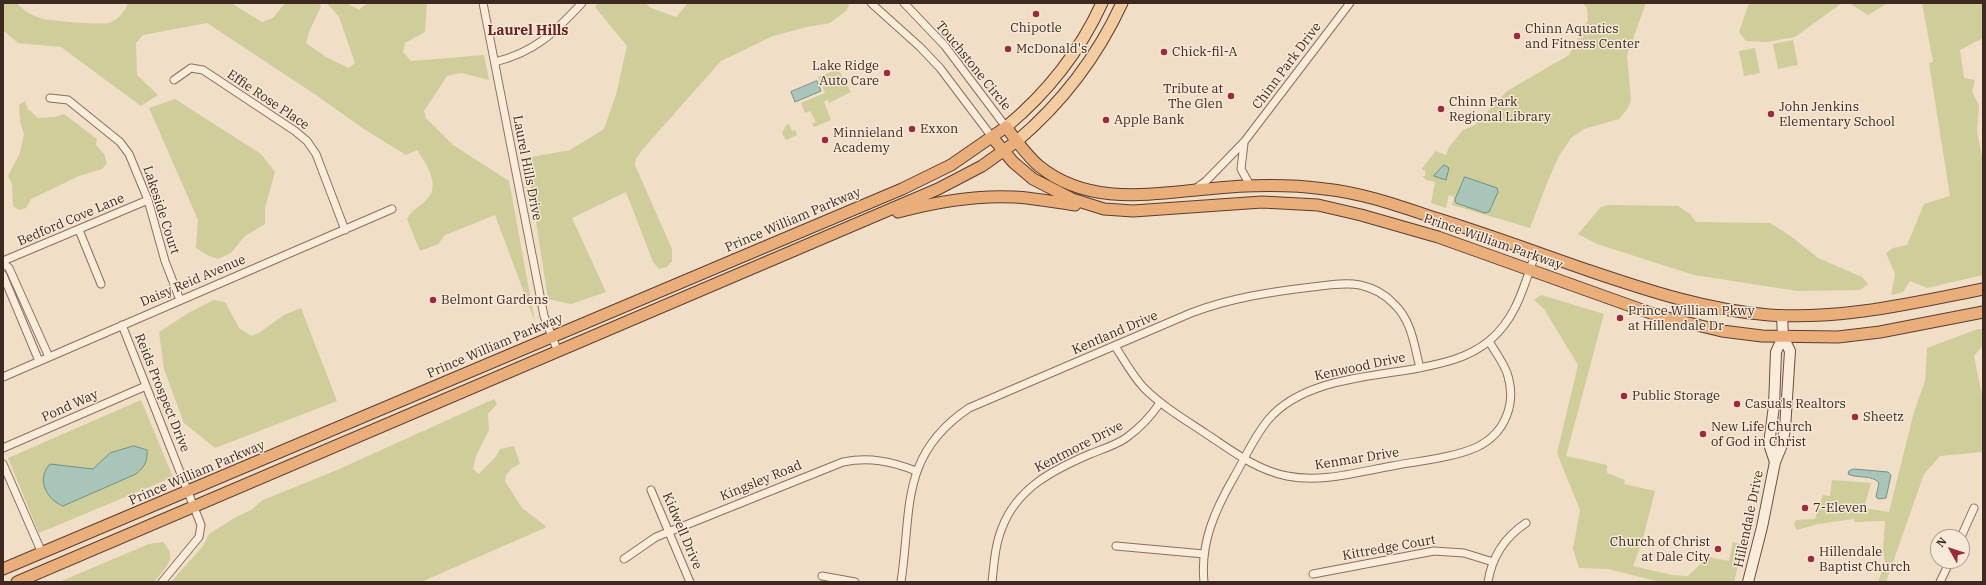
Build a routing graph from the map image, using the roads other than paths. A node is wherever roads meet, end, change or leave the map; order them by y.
1 (483, 3) edge
2 (582, 3) edge
3 (870, 3) edge
4 (904, 3) edge
5 (1102, 3) edge
6 (1122, 3) edge
7 (1350, 3) edge
8 (495, 62) junction
9 (174, 80) dead end
10 (50, 98) dead end
11 (1006, 126) junction
12 (992, 137) junction
13 (1017, 141) junction
14 (1244, 142) junction
15 (1003, 152) junction
16 (1252, 187) junction
17 (1191, 191) junction
18 (148, 200) junction
19 (392, 209) dead end
20 (1104, 209) junction
21 (857, 224) junction
22 (79, 230) junction
23 (345, 230) junction
24 (1536, 252) junction
25 (3, 262) edge
26 (1530, 269) junction
27 (3, 275) edge
28 (101, 284) dead end
29 (1983, 289) edge
30 (180, 300) junction
31 (1983, 312) edge
32 (1782, 315) junction
33 (122, 326) junction
34 (552, 337) junction
35 (1783, 337) junction
36 (1489, 341) junction
37 (1115, 346) junction
38 (558, 352) junction
39 (49, 357) junction
40 (40, 361) junction
41 (1420, 368) junction
42 (3, 377) edge
43 (146, 386) junction
44 (1160, 403) junction
45 (3, 448) edge
46 (1244, 459) junction
47 (1775, 462) junction
48 (3, 464) edge
49 (916, 471) junction
50 (651, 490) dead end
51 (188, 492) junction
52 (194, 506) junction
53 (1974, 508) dead end
54 (1526, 523) dead end
55 (1965, 529) edge
56 (670, 531) junction
57 (1116, 546) dead end
58 (42, 554) junction
59 (1204, 554) junction
60 (624, 559) dead end
61 (1493, 562) junction
62 (3, 569) edge
63 (1946, 569) edge
64 (1313, 574) dead end
65 (822, 576) dead end
66 (17, 582) edge
67 (162, 582) edge
68 (690, 582) edge
69 (855, 582) edge
70 (901, 582) edge
71 (992, 582) edge
72 (1204, 582) edge
73 (1488, 582) edge
74 (1748, 582) edge
75 (1940, 582) edge

1 - 8 street, Laurel Hills Drive
2 - 8 street
3 - 12 street
4 - 11 street, Touchstone Circle
5 - 11 main road
6 - 13 main road
7 - 14 street, Chinn Park Drive
8 - 34 street, Laurel Hills Drive
9 - 23 street, Effie Rose Place
10 - 18 street, Lakeside Court
11 - 12 highway, Prince William Parkway
11 - 13 highway, Prince William Parkway
12 - 15 highway, Prince William Parkway
12 - 34 highway, Prince William Parkway
13 - 15 highway
13 - 17 highway, Prince William Parkway
14 - 16 street
14 - 17 street, Chinn Park Drive
15 - 20 highway, Prince William Parkway
15 - 21 highway
16 - 17 highway, Prince William Parkway
16 - 24 highway, Prince William Parkway
18 - 22 street, Bedford Cove Lane
18 - 30 street, Lakeside Court
19 - 23 street, Daisy Reid Avenue
20 - 21 highway
20 - 26 highway, Prince William Parkway
21 - 38 highway
22 - 25 street, Bedford Cove Lane
22 - 28 street
23 - 30 street, Daisy Reid Avenue
24 - 26 street, Kenwood Drive
24 - 32 highway, Prince William Parkway
25 - 39 street
26 - 35 highway, Prince William Parkway
26 - 36 street, Kenwood Drive
27 - 40 street
29 - 32 highway, Prince William Parkway
30 - 33 street, Daisy Reid Avenue
31 - 35 highway, Prince William Parkway
32 - 35 main road, Hillendale Drive
33 - 39 street, Daisy Reid Avenue
33 - 43 street, Reids Prospect Drive
34 - 38 street, Laurel Hills Drive
34 - 51 highway, Prince William Parkway
35 - 47 main road, Hillendale Drive
35 - 47 main road, Hillendale Drive
36 - 41 street, Kenwood Drive
36 - 46 street, Kenmar Drive
37 - 41 street, Kentland Drive
37 - 44 street, Kenmar Drive
37 - 49 street, Kentland Drive
38 - 52 highway
39 - 40 street, Daisy Reid Avenue
40 - 42 street, Daisy Reid Avenue
41 - 46 street, Kenwood Drive
43 - 45 street, Pond Way
43 - 51 street, Reids Prospect Drive
44 - 46 street, Kenmar Drive
44 - 71 street, Kentmore Drive
46 - 59 street, Kenwood Drive
47 - 74 main road, Hillendale Drive
48 - 58 street
49 - 56 street, Kingsley Road
49 - 70 street, Kentland Drive
50 - 56 street, Kidwell Drive
51 - 52 street, Reids Prospect Drive
51 - 58 highway, Prince William Parkway
52 - 66 highway
52 - 67 street, Reids Prospect Drive
53 - 55 street
54 - 61 street
56 - 60 street, Kingsley Road
56 - 68 street, Kidwell Drive
57 - 59 street
58 - 62 highway, Prince William Parkway
59 - 72 street, Kenwood Drive
61 - 64 street, Kittredge Court
61 - 73 street
63 - 75 street
65 - 69 street

